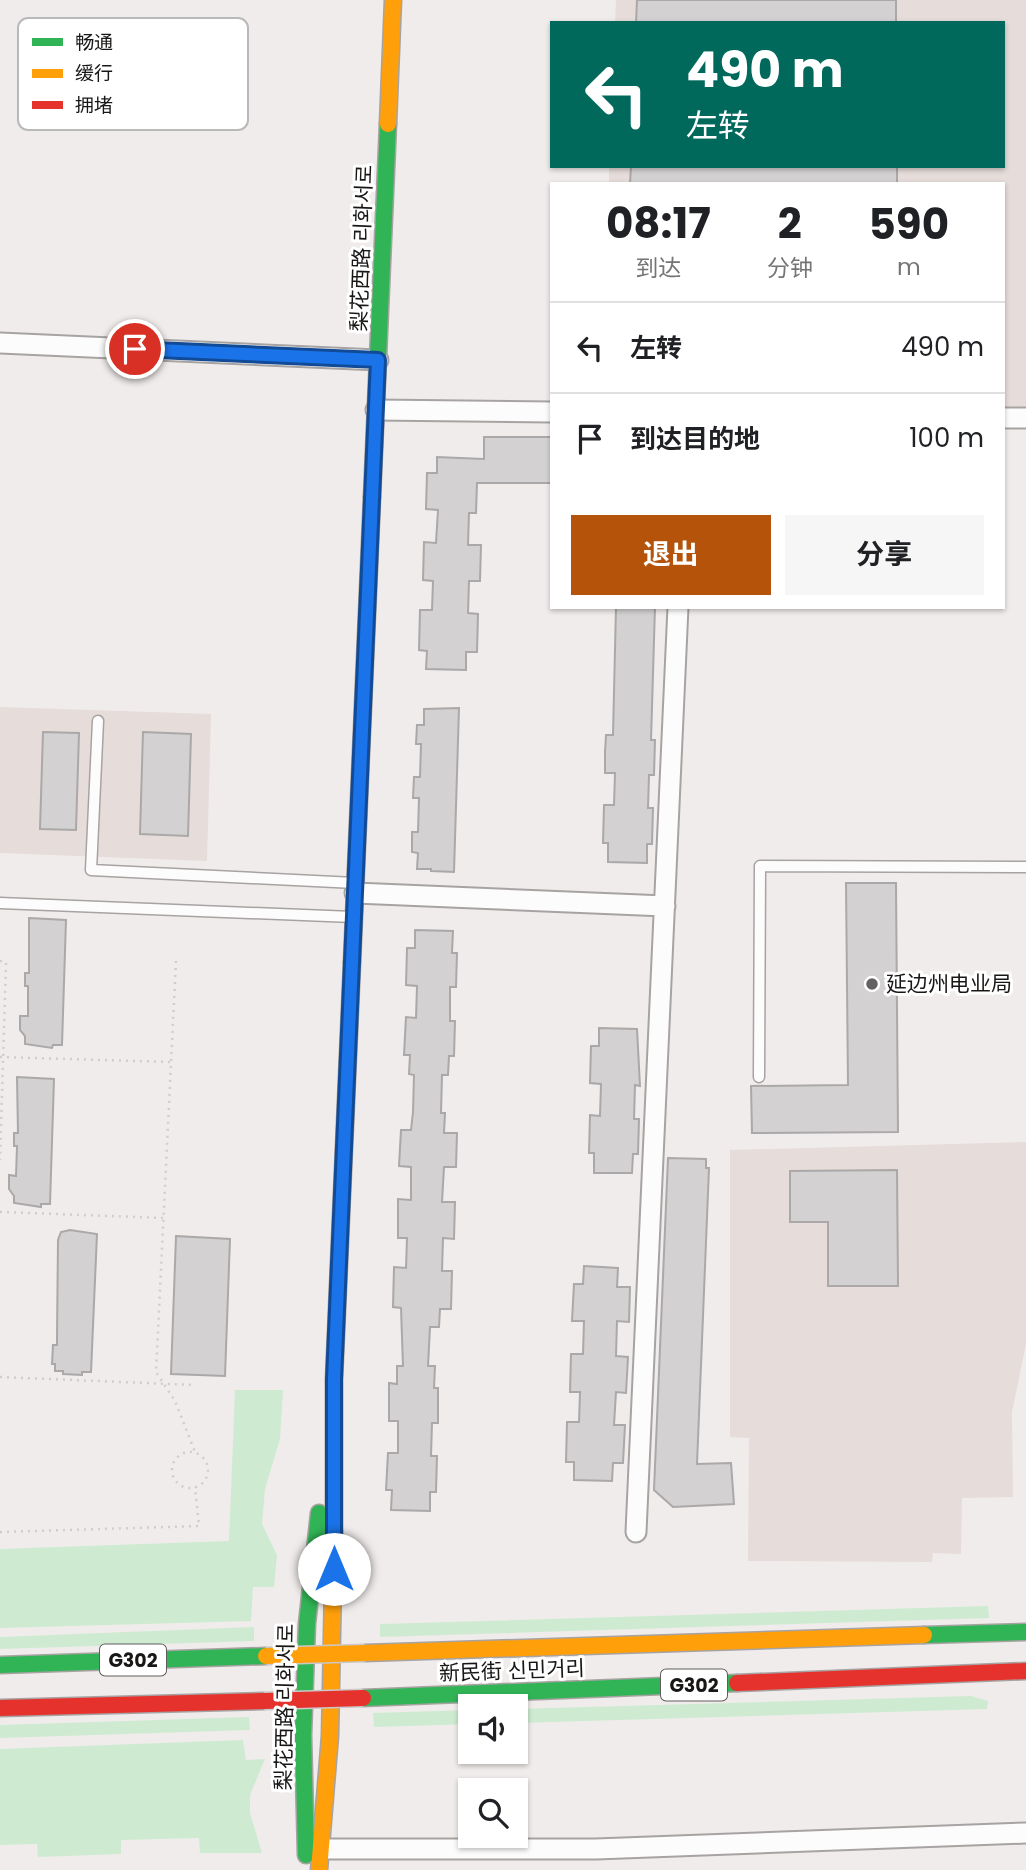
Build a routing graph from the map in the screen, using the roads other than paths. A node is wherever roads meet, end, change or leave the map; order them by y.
1 (393, 0) edge
2 (0, 343) edge
3 (378, 360) junction
4 (376, 410) junction
5 (550, 412) edge
6 (1005, 418) edge
7 (1026, 418) edge
8 (678, 609) edge
9 (98, 721) dead end
10 (1026, 867) edge
11 (355, 888) junction
12 (0, 904) edge
13 (665, 906) junction
14 (354, 917) junction
15 (759, 1077) dead end
16 (334, 1379) junction
17 (636, 1532) dead end
18 (1026, 1632) edge
19 (0, 1665) edge
20 (1026, 1671) edge
21 (0, 1709) edge
22 (1026, 1833) edge
23 (321, 1849) junction
24 (306, 1870) edge
25 (320, 1870) edge

1 - 3 main road, 梨花西路 리화서로
2 - 3 street
3 - 4 main road, 梨花西路 리화서로
4 - 5 street
4 - 11 main road, 梨花西路 리화서로
6 - 7 street
8 - 13 street
9 - 11 lane
10 - 15 lane
11 - 13 street
11 - 14 main road, 梨花西路 리화서로
12 - 14 lane
13 - 17 street
14 - 16 main road, 梨花西路 리화서로
16 - 23 main road, 梨花西路 리화서로
16 - 24 main road, 梨花西路 리화서로
18 - 19 main road, 新民街 신민거리 / G302, bridge
20 - 21 main road, 新民街 신민거리 / G302, bridge
22 - 23 street
23 - 25 main road, 梨花西路 리화서로

